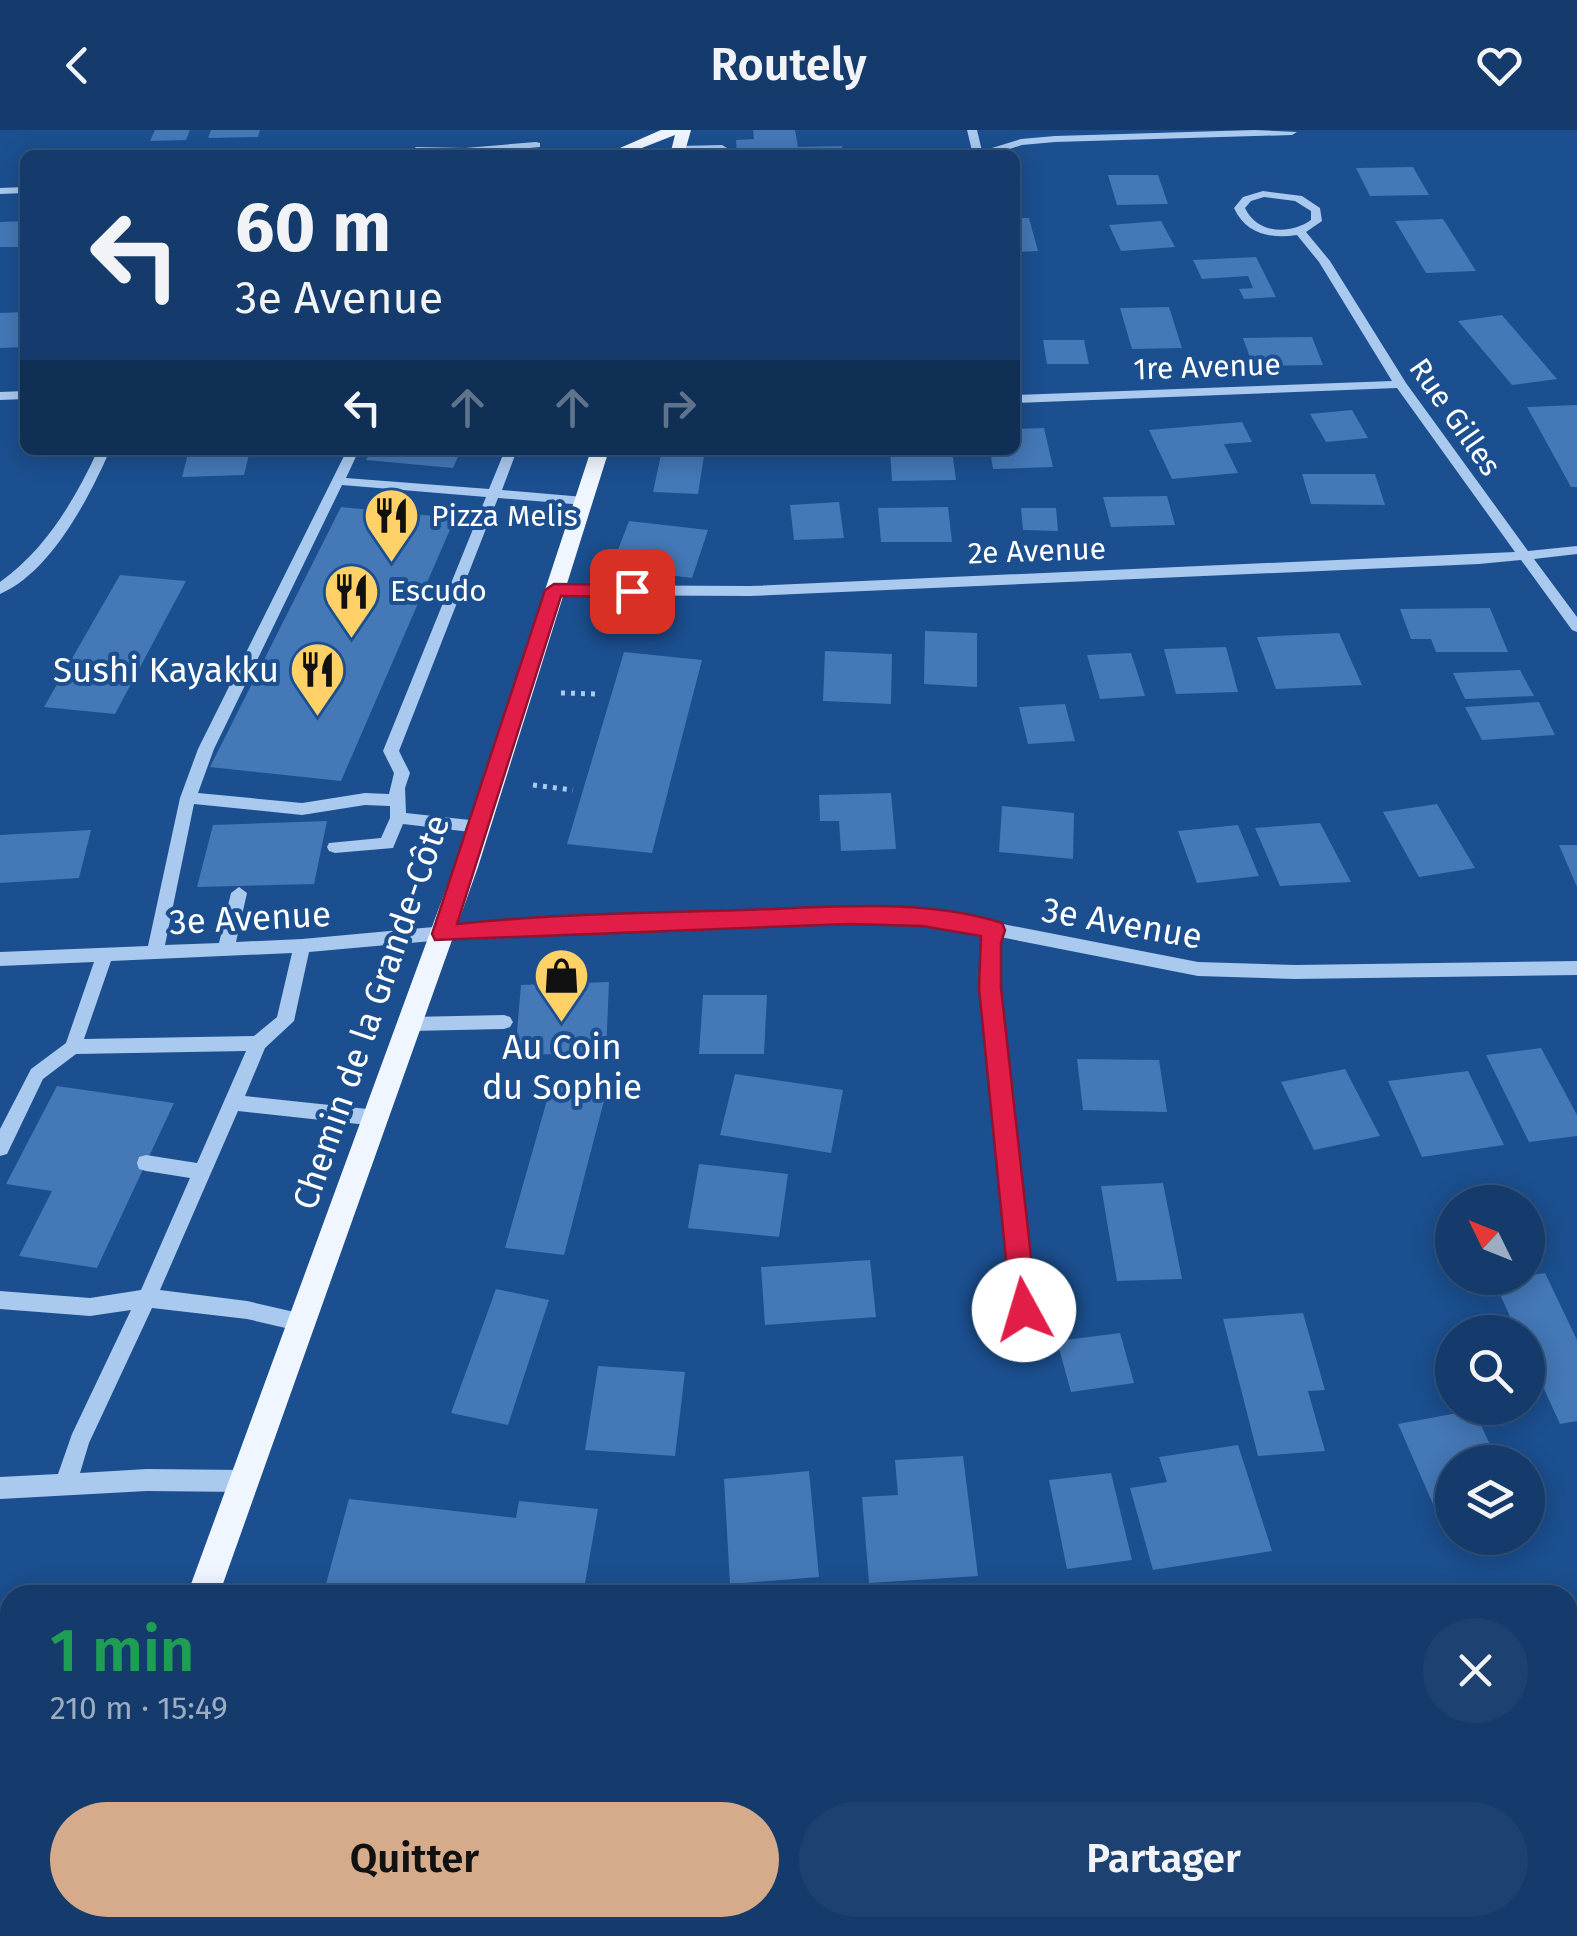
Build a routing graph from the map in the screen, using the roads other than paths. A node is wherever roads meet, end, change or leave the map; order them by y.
1 (533, 130) edge
2 (674, 130) edge
3 (1292, 132) edge
4 (722, 148) dead end
5 (538, 150) edge
6 (623, 150) edge
7 (700, 150) edge
8 (996, 150) edge
9 (1300, 231) junction
10 (1400, 384) junction
11 (1020, 399) edge
12 (102, 455) edge
13 (352, 455) edge
14 (509, 455) edge
15 (598, 455) edge
16 (339, 481) junction
17 (492, 496) junction
18 (584, 501) junction
19 (1577, 550) edge
20 (1522, 554) junction
21 (0, 589) edge
22 (554, 590) junction
23 (1577, 627) edge
24 (188, 798) junction
25 (398, 809) junction
26 (479, 826) junction
27 (335, 847) dead end
28 (239, 892) dead end
29 (994, 930) junction
30 (442, 934) junction
31 (302, 946) junction
32 (226, 949) junction
33 (155, 953) junction
34 (106, 955) junction
35 (0, 959) edge
36 (1577, 968) edge
37 (504, 1022) dead end
38 (411, 1024) junction
39 (258, 1044) junction
40 (73, 1048) junction
41 (232, 1103) junction
42 (377, 1118) junction
43 (0, 1148) edge
44 (146, 1164) dead end
45 (202, 1172) junction
46 (147, 1298) junction
47 (0, 1300) edge
48 (1024, 1310) dead end
49 (303, 1323) junction
50 (243, 1481) junction
51 (66, 1484) junction
52 (0, 1488) edge
53 (207, 1585) edge

1 - 5 street
2 - 6 main road
3 - 8 street
4 - 7 street
9 - 9 street
9 - 10 street, Rue Gilles
10 - 11 street, 1re Avenue
10 - 20 street, Rue Gilles
12 - 21 street
13 - 16 street
14 - 17 street
15 - 18 main road, Chemin de la Grande-Côte
16 - 17 street
16 - 24 street
17 - 18 street
17 - 25 street
18 - 22 main road, Chemin de la Grande-Côte
19 - 20 street, 2e Avenue
20 - 22 street, 2e Avenue
20 - 23 street, Rue Gilles
22 - 26 main road, Chemin de la Grande-Côte
24 - 25 street
24 - 33 street
25 - 26 street
25 - 27 street
26 - 30 main road, Chemin de la Grande-Côte
28 - 32 street
29 - 30 street, 3e Avenue
29 - 36 street, 3e Avenue
29 - 48 street
30 - 31 street, 3e Avenue
30 - 38 main road, Chemin de la Grande-Côte
31 - 32 street, 3e Avenue
31 - 39 street
32 - 33 street, 3e Avenue
33 - 34 street, 3e Avenue
34 - 35 street, 3e Avenue
34 - 40 street
37 - 38 street
38 - 42 main road, Chemin de la Grande-Côte
39 - 40 street
39 - 41 street
40 - 43 street
41 - 42 street
41 - 45 street
42 - 49 main road, Chemin de la Grande-Côte
44 - 45 street
45 - 46 street
46 - 47 street
46 - 49 street
46 - 51 street
49 - 50 main road, Chemin de la Grande-Côte
50 - 51 street
50 - 53 main road, Chemin de la Grande-Côte
51 - 52 street

